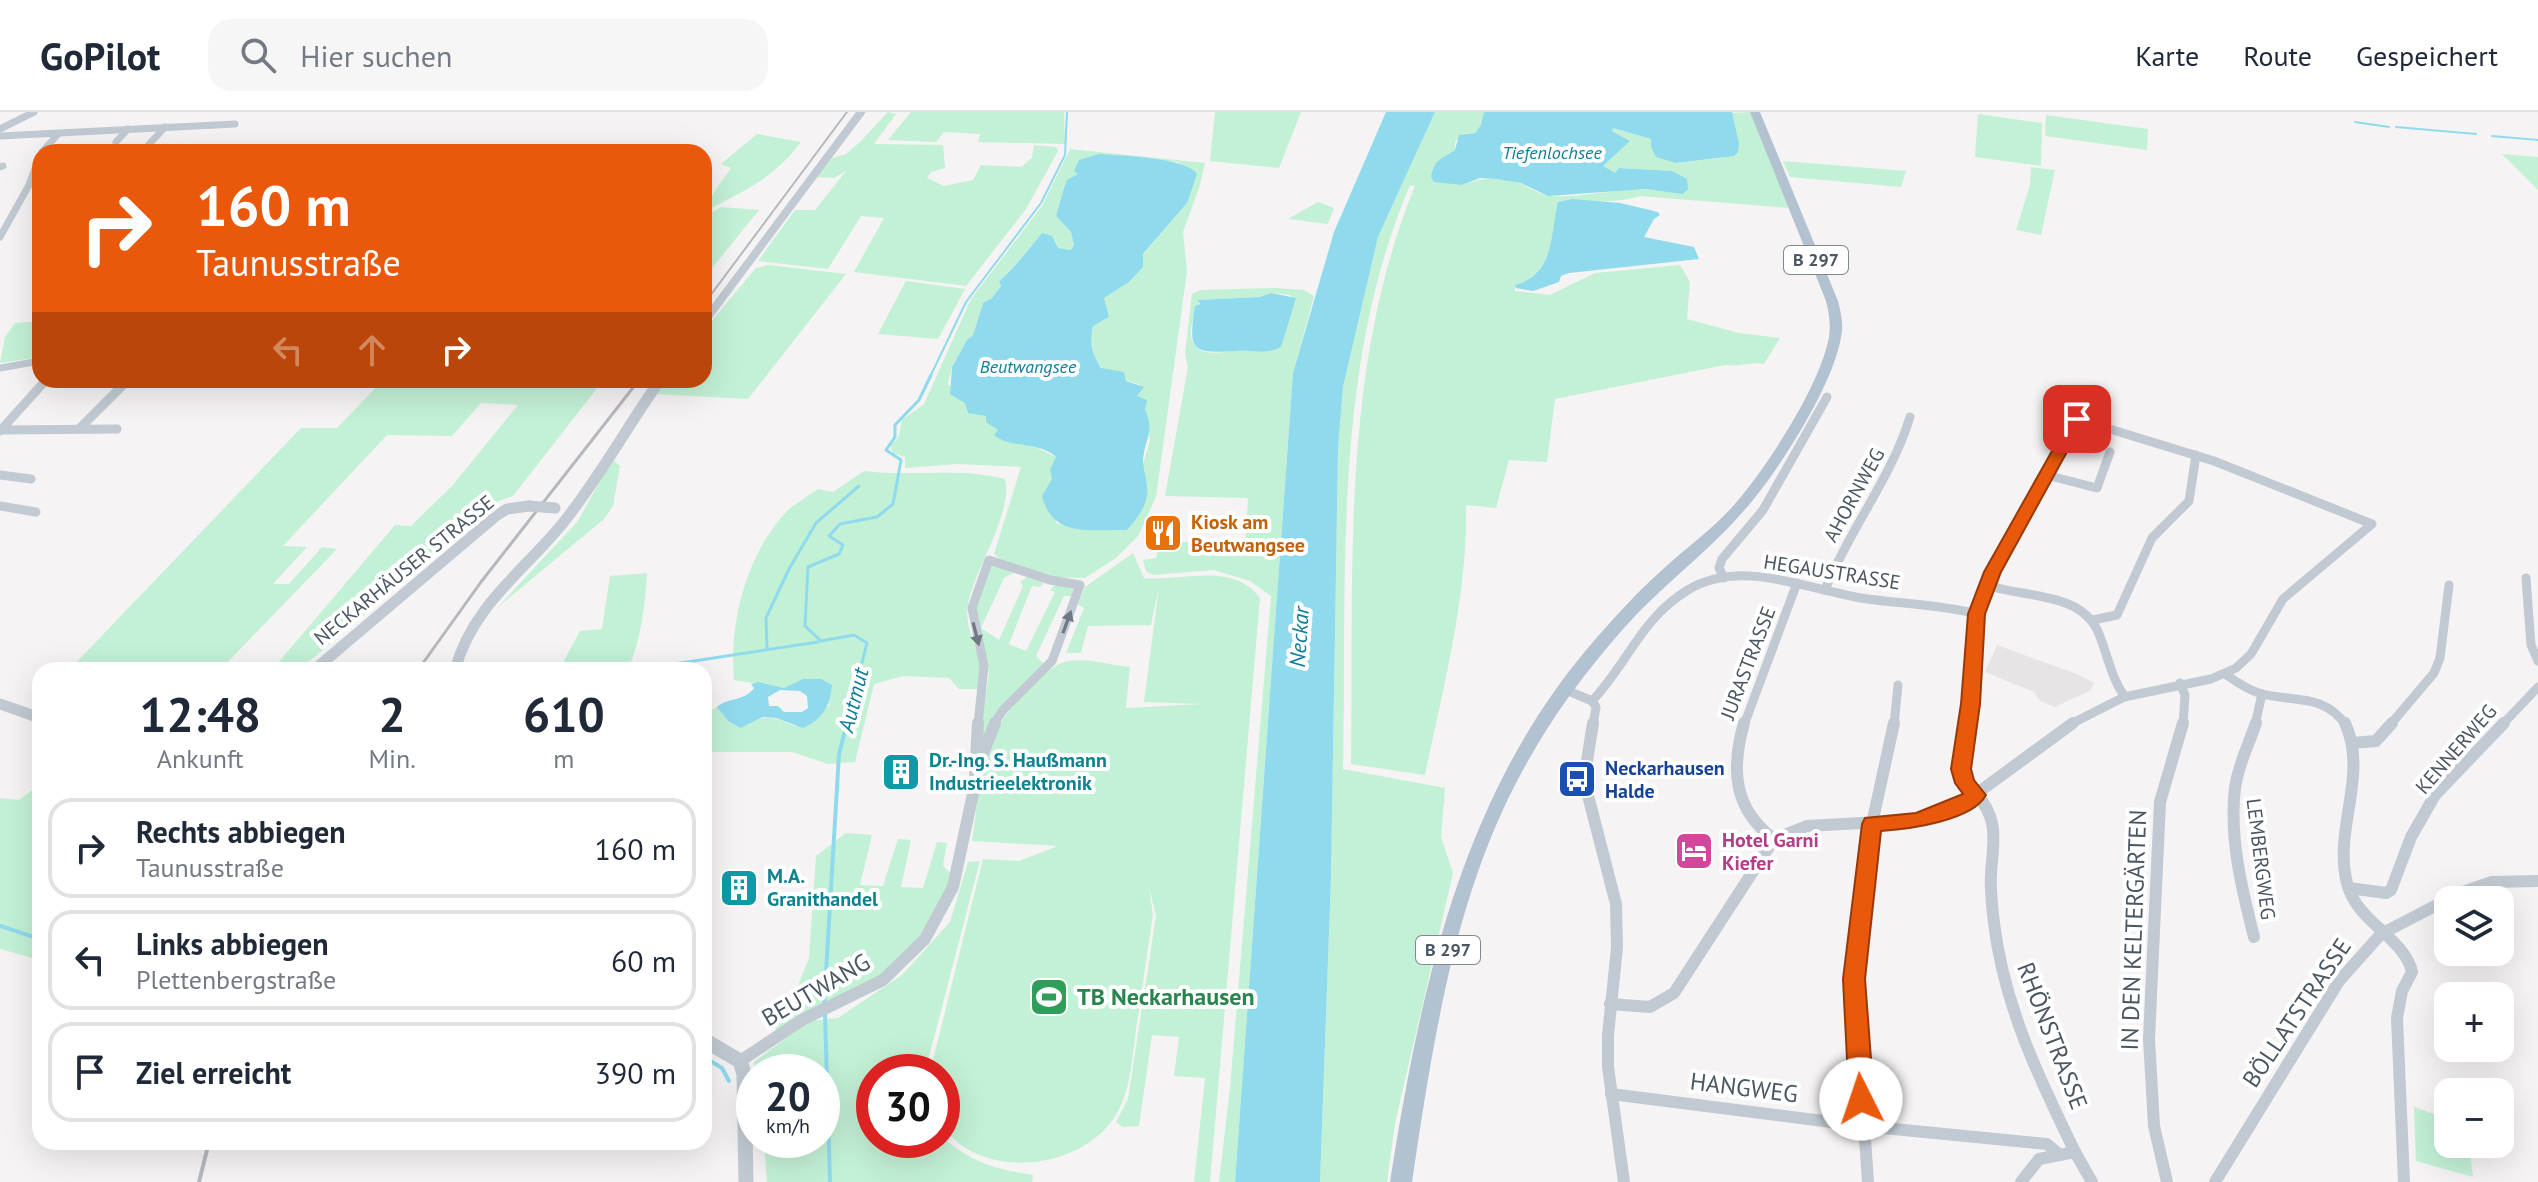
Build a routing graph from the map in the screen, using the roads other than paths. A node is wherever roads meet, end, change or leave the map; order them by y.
1 (34, 112) edge
2 (861, 112) edge
3 (1755, 112) edge
4 (0, 121) edge
5 (12, 122) junction
6 (235, 124) dead end
7 (165, 127) junction
8 (0, 129) edge
9 (128, 129) junction
10 (58, 134) junction
11 (0, 136) edge
12 (116, 142) dead end
13 (50, 144) edge
14 (149, 144) edge
15 (32, 177) edge
16 (0, 237) edge
17 (712, 311) edge
18 (32, 362) edge
19 (0, 368) edge
20 (39, 388) edge
21 (120, 388) edge
22 (655, 388) edge
23 (1827, 397) dead end
24 (1910, 417) dead end
25 (79, 429) junction
26 (117, 429) dead end
27 (0, 431) edge
28 (2110, 452) dead end
29 (2196, 455) junction
30 (0, 475) edge
31 (2046, 475) junction
32 (31, 479) dead end
33 (0, 506) edge
34 (571, 511) junction
35 (36, 512) dead end
36 (1724, 578) junction
37 (2526, 578) dead end
38 (1797, 583) junction
39 (1986, 585) junction
40 (2449, 585) dead end
41 (1825, 590) junction
42 (1977, 614) junction
43 (2093, 620) junction
44 (2538, 661) edge
45 (323, 662) edge
46 (458, 662) edge
47 (2225, 674) junction
48 (2180, 683) junction
49 (1898, 685) dead end
50 (2538, 687) edge
51 (1564, 689) junction
52 (2262, 694) junction
53 (2125, 697) junction
54 (1592, 701) junction
55 (0, 704) edge
56 (32, 715) edge
57 (2353, 743) junction
58 (975, 776) junction
59 (1976, 795) junction
60 (1872, 824) junction
61 (1774, 839) junction
62 (2538, 881) edge
63 (2349, 888) junction
64 (2381, 934) junction
65 (2254, 937) dead end
66 (1610, 1004) junction
67 (712, 1045) edge
68 (752, 1054) edge
69 (736, 1059) edge
70 (1611, 1094) junction
71 (1863, 1126) junction
72 (2075, 1152) junction
73 (2059, 1154) junction
74 (746, 1158) edge
75 (746, 1182) edge
76 (1401, 1182) edge
77 (1624, 1182) edge
78 (1868, 1182) edge
79 (2021, 1182) edge
80 (2092, 1182) edge
81 (2167, 1182) edge
82 (2215, 1182) edge
83 (2404, 1182) edge

1 - 5 street
2 - 17 street
3 - 51 main road, B 297
4 - 5 street
5 - 8 street
6 - 7 street
7 - 9 street
7 - 14 street
9 - 10 street
9 - 12 street
10 - 11 street
10 - 13 street
15 - 16 street
18 - 19 street
20 - 27 street
21 - 25 street
22 - 34 street
23 - 36 street
24 - 41 street, AHORNWEG
25 - 26 street
25 - 27 street
28 - 31 street
29 - 31 street, RHÖNSTRASSE
29 - 43 street
29 - 47 street
30 - 32 street
31 - 39 street, RHÖNSTRASSE
33 - 35 street
34 - 45 street, NECKARHÄUSER STRASSE, bridge
34 - 46 street
36 - 38 street, HEGAUSTRASSE
36 - 54 street, HEGAUSTRASSE
37 - 44 street
38 - 41 street, HEGAUSTRASSE
38 - 61 street, JURASTRASSE
39 - 42 street, RHÖNSTRASSE
39 - 43 street
40 - 57 street
41 - 42 street, HEGAUSTRASSE
42 - 59 street, RHÖNSTRASSE
43 - 53 street
47 - 48 street
47 - 52 street
48 - 53 street
48 - 81 street, IN DEN KELTERGÄRTEN
49 - 60 street
50 - 63 street, KENNERWEG
51 - 54 street
51 - 76 main road, B 297
52 - 57 street
52 - 65 street, LEMBERGWEG
53 - 59 street
54 - 66 street
55 - 56 street
57 - 63 street
58 -> 58 street, BEUTWANG
58 - 68 street, BEUTWANG
59 - 60 street
59 - 72 street, RHÖNSTRASSE
60 - 61 street
60 - 71 street
61 - 66 street
62 - 64 street, BÖLLATSTRASSE
63 - 64 street
64 - 82 street, BÖLLATSTRASSE
64 - 83 street
66 - 70 street
67 - 69 street
70 - 71 street, HANGWEG
70 - 77 street
71 - 73 street, HANGWEG
71 - 78 street
72 - 73 street
72 - 80 street, RHÖNSTRASSE
73 - 79 street
74 - 75 street

